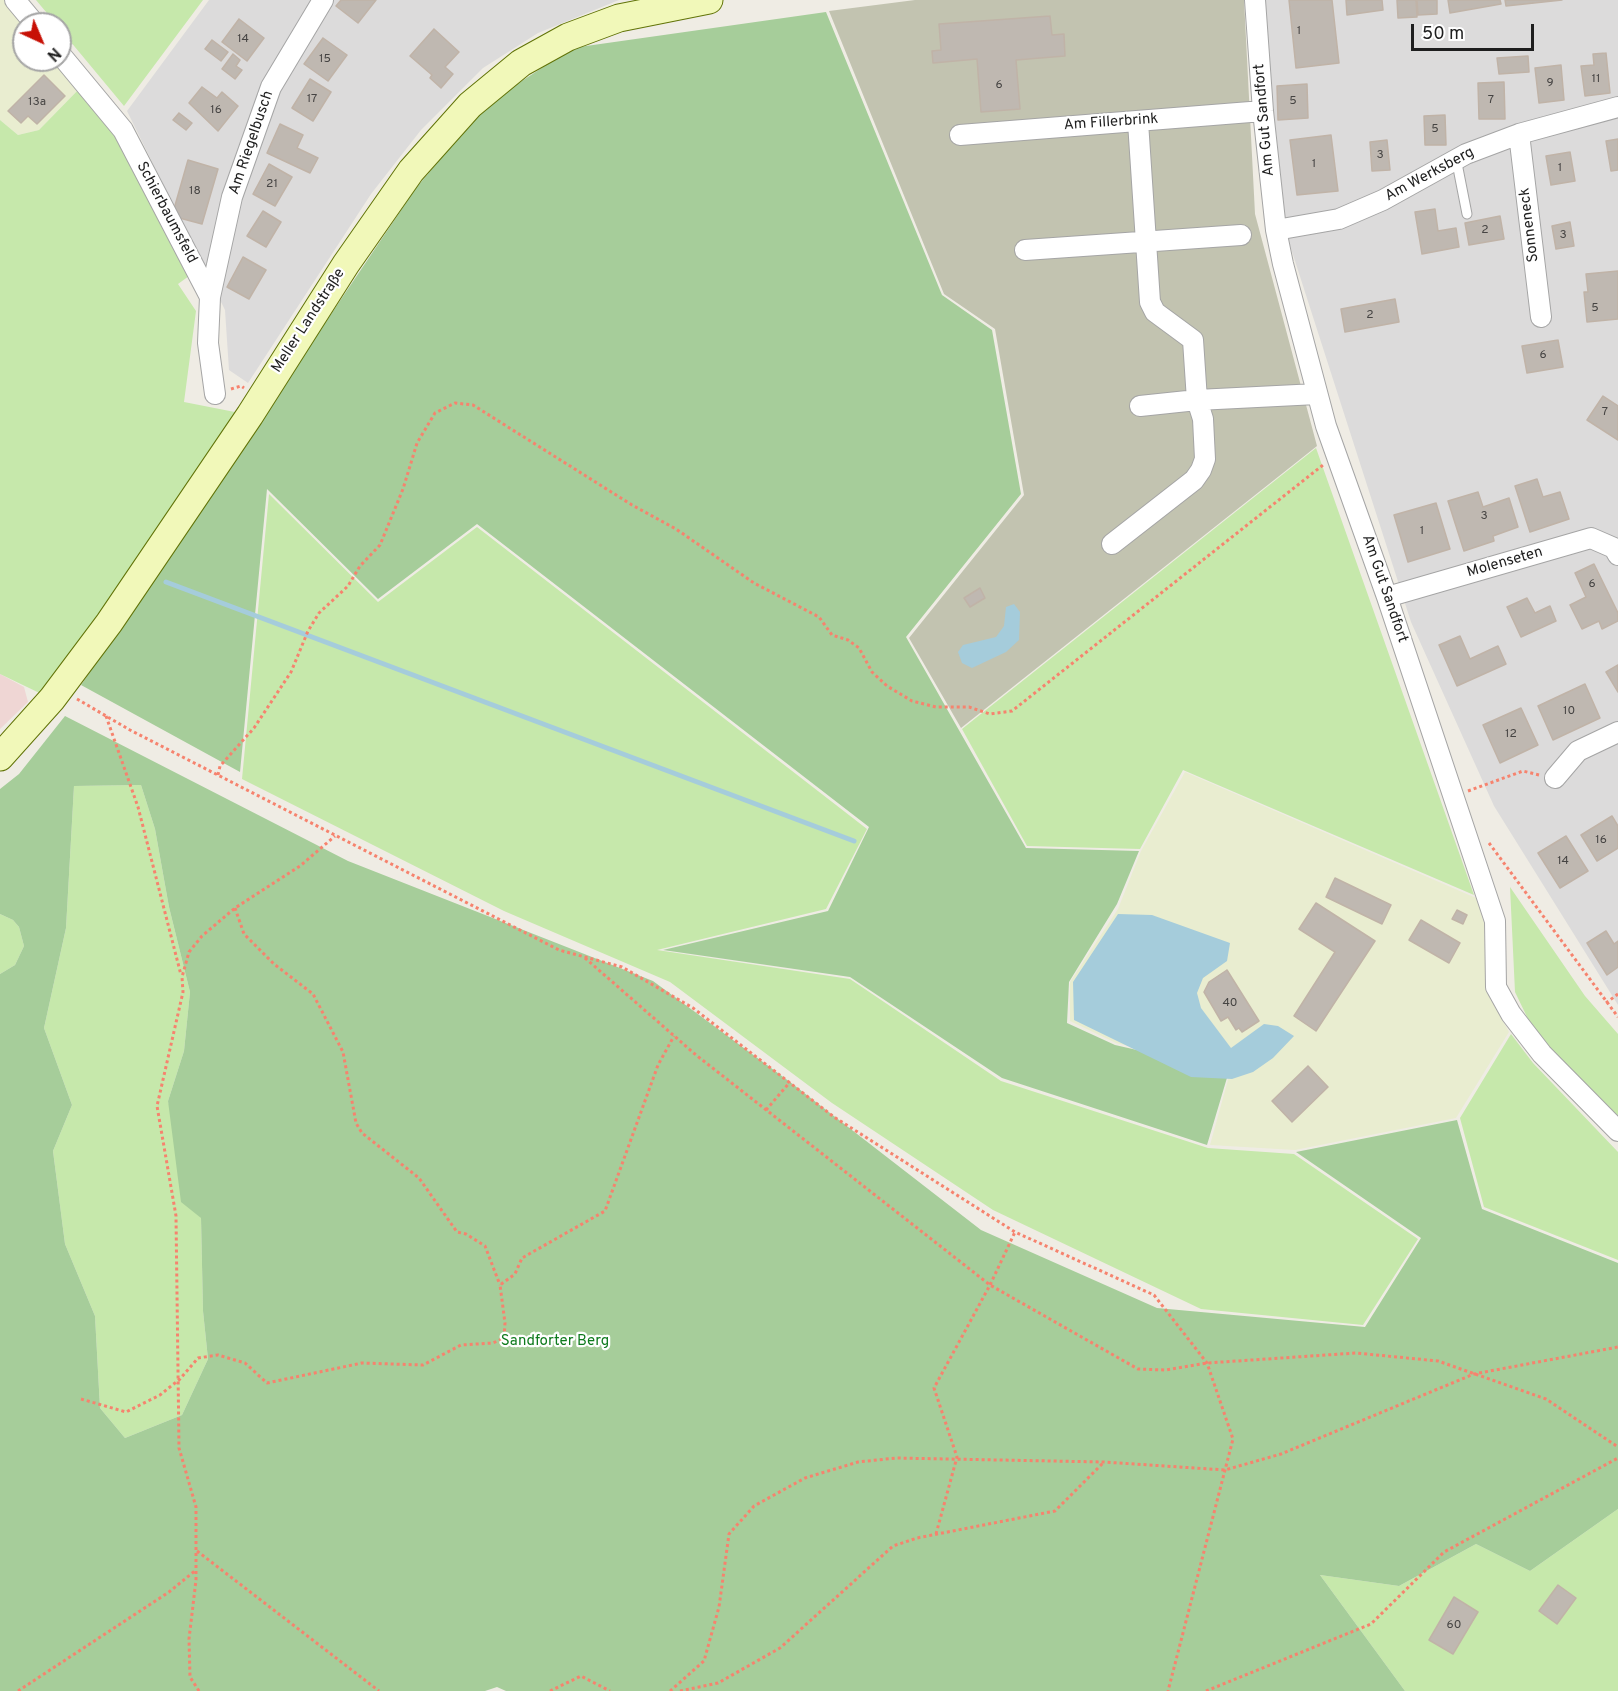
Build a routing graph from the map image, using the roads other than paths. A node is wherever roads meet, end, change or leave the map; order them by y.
1 (15, 0) edge
2 (323, 0) edge
3 (709, 0) edge
4 (1255, 0) edge
5 (25, 12) edge
6 (72, 68) edge
7 (1618, 107) edge
8 (1263, 111) junction
9 (1138, 122) junction
10 (1519, 134) junction
11 (960, 135) dead end
12 (1456, 158) junction
13 (1467, 214) dead end
14 (1276, 230) junction
15 (1241, 235) dead end
16 (1145, 240) junction
17 (1025, 249) dead end
18 (210, 297) junction
19 (1541, 317) dead end
20 (215, 394) dead end
21 (1317, 394) junction
22 (1197, 400) junction
23 (1140, 406) dead end
24 (1112, 544) dead end
25 (1618, 555) edge
26 (1387, 597) junction
27 (1618, 732) edge
28 (0, 758) edge
29 (1555, 778) road end
30 (1618, 1131) edge

1 - 5 street
2 - 18 street, Am Riegelbusch
3 - 28 street, Meller Landstraße
4 - 8 street, Am Gut Sandfort
6 - 18 street, Schierbaumsfeld
7 - 10 street, Am Werksberg
8 - 9 street, Am Fillerbrink
8 - 14 street, Am Gut Sandfort
9 - 11 street, Am Fillerbrink
9 - 16 street
10 - 12 street, Am Werksberg
10 - 19 street, Sonneneck
12 - 13 lane
12 - 14 street, Am Werksberg
14 - 21 street, Am Gut Sandfort
15 - 16 street
16 - 17 street
16 - 22 street
18 - 20 street
21 - 22 street
21 - 26 street, Am Gut Sandfort
22 - 23 street
22 - 24 street
25 - 26 street, Molenseten
26 - 30 street, Am Gut Sandfort
27 - 29 street

